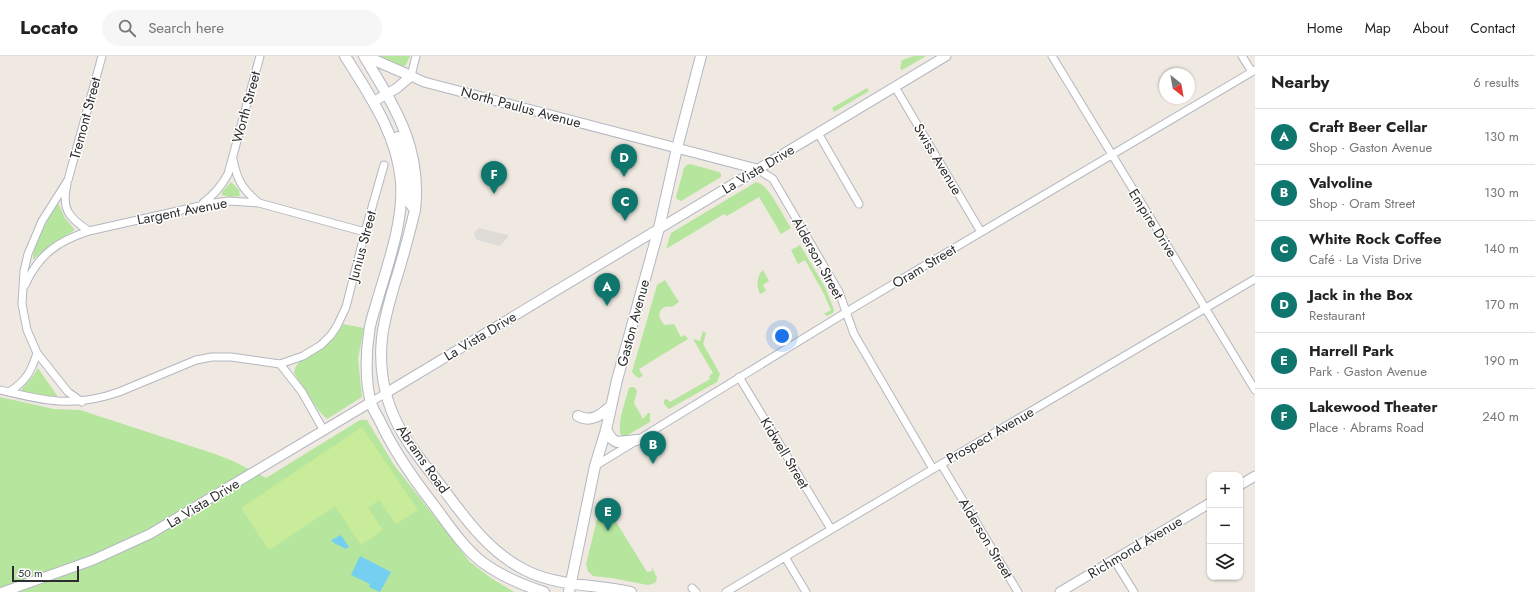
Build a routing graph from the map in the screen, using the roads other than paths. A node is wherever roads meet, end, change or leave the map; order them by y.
1 (102, 56) edge
2 (260, 56) edge
3 (345, 56) edge
4 (364, 56) edge
5 (416, 56) edge
6 (701, 56) edge
7 (946, 56) edge
8 (1052, 56) edge
9 (1242, 56) edge
10 (1253, 71) edge
11 (411, 76) junction
12 (895, 86) junction
13 (387, 94) junction
14 (373, 102) junction
15 (388, 128) junction
16 (818, 133) junction
17 (677, 148) junction
18 (1111, 155) junction
19 (233, 159) junction
20 (384, 165) dead end
21 (757, 169) junction
22 (68, 180) junction
23 (259, 203) junction
24 (859, 204) dead end
25 (201, 205) junction
26 (415, 210) junction
27 (659, 228) junction
28 (89, 231) junction
29 (365, 232) junction
30 (981, 232) junction
31 (1255, 279) edge
32 (23, 290) junction
33 (1206, 308) junction
34 (847, 312) junction
35 (37, 353) junction
36 (280, 364) junction
37 (739, 377) junction
38 (0, 390) edge
39 (1255, 390) edge
40 (9, 392) junction
41 (386, 392) junction
42 (82, 402) junction
43 (370, 402) junction
44 (611, 406) junction
45 (578, 416) dead end
46 (606, 430) junction
47 (324, 431) junction
48 (637, 440) junction
49 (941, 464) junction
50 (595, 466) junction
51 (933, 469) junction
52 (1255, 476) edge
53 (1243, 483) edge
54 (1207, 505) edge
55 (456, 506) junction
56 (442, 516) junction
57 (831, 529) junction
58 (785, 556) junction
59 (1114, 560) junction
60 (570, 588) edge
61 (532, 589) edge
62 (3, 592) edge
63 (544, 592) edge
64 (631, 592) edge
65 (726, 592) edge
66 (806, 592) edge
67 (1018, 592) edge
68 (1060, 592) edge
69 (1134, 592) edge

1 - 22 street, Tremont Street
2 - 19 street, Worth Street
3 - 14 main road, Abrams Road
4 - 11 main road
4 - 13 main road, Abrams Road
5 - 11 street
6 - 17 main road, Gaston Avenue
7 - 12 street, La Vista Drive
8 - 18 street, Empire Drive
9 - 10 street
10 - 18 street, Oram Street
11 - 13 street
11 - 17 street, North Paulus Avenue
12 - 16 street, La Vista Drive
12 - 30 street, Swiss Avenue
13 - 14 street
13 - 26 main road, Abrams Road
14 - 15 main road, Abrams Road
15 - 26 main road
15 - 43 main road, Abrams Road
16 - 21 street, La Vista Drive
16 - 24 street
17 - 21 street, Alderson Street
17 - 27 main road, Gaston Avenue
18 - 30 street, Oram Street
18 - 33 street, Empire Drive
19 - 23 street, Worth Street
19 - 25 street, Worth Street
20 - 29 street, Junius Street
21 - 27 street, La Vista Drive
21 - 34 street, Alderson Street
22 - 28 street, Tremont Street
22 - 32 street, Tremont Street
23 - 25 street, Largent Avenue
23 - 29 street, Largent Avenue
25 - 28 street, Largent Avenue
26 - 41 main road, Abrams Road
27 - 41 street, La Vista Drive
27 - 44 main road, Gaston Avenue
28 - 32 street, Largent Avenue
29 - 36 street, Junius Street
30 - 34 street, Oram Street
31 - 33 street, Prospect Avenue
32 - 35 street, Tremont Street
33 - 39 street, Empire Drive
33 - 49 street, Prospect Avenue
34 - 37 street, Oram Street
34 - 51 street, Alderson Street
35 - 40 street
35 - 42 street, Tremont Street
36 - 42 street
36 - 47 street
37 - 48 street, Oram Street
37 - 57 street, Kidwell Street
38 - 40 street
40 - 42 street
41 - 43 street, La Vista Drive
41 - 55 main road, Abrams Road
43 - 47 street, La Vista Drive
43 - 56 main road, Abrams Road
44 - 45 main road
44 - 46 main road, Gaston Avenue
46 - 48 main road
46 - 50 main road, Gaston Avenue
47 - 62 street, La Vista Drive
48 - 50 street, Oram Street
49 - 51 street, Prospect Avenue
49 - 67 street, Alderson Street
50 - 60 main road, Gaston Avenue
51 - 57 street, Prospect Avenue
52 - 53 street
54 - 59 street, Richmond Avenue
55 - 56 main road
55 - 60 main road, Abrams Road
56 - 61 main road, Abrams Road
57 - 58 street, Prospect Avenue
58 - 65 street, Prospect Avenue
58 - 66 street
59 - 68 street, Richmond Avenue
59 - 69 street
60 - 64 main road, Abrams Road
61 - 63 main road, Abrams Road

